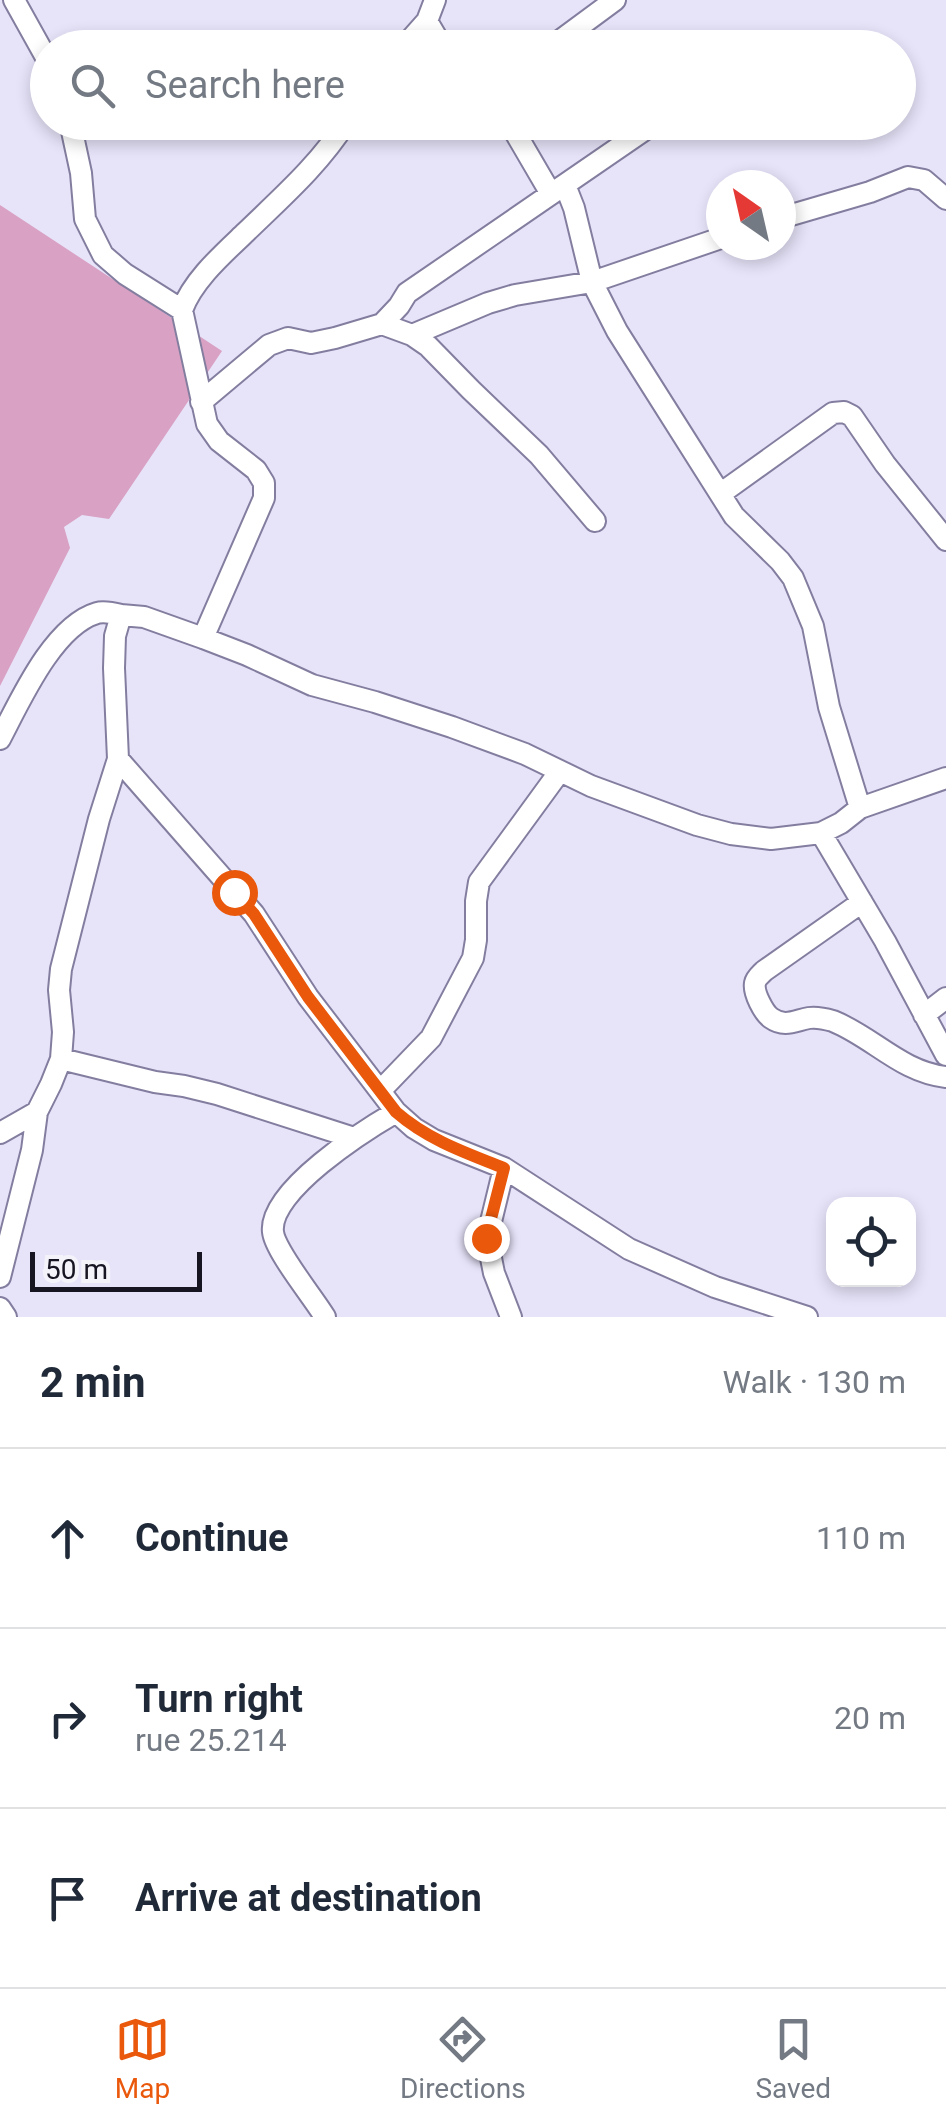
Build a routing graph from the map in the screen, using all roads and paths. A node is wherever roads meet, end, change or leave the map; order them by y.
1 (14, 0) edge
2 (436, 0) edge
3 (615, 0) edge
4 (427, 21) junction
5 (31, 30) edge
6 (419, 30) edge
7 (432, 30) edge
8 (574, 30) edge
9 (74, 140) edge
10 (331, 140) edge
11 (522, 140) edge
12 (630, 140) edge
13 (558, 189) junction
14 (946, 198) edge
15 (796, 214) edge
16 (706, 243) edge
17 (592, 282) junction
18 (182, 310) junction
19 (382, 324) junction
20 (412, 335) junction
21 (202, 402) junction
22 (720, 494) junction
23 (595, 521) dead end
24 (946, 540) edge
25 (120, 615) junction
26 (203, 638) junction
27 (0, 739) edge
28 (118, 759) junction
29 (560, 771) junction
30 (946, 778) edge
31 (860, 808) junction
32 (821, 832) junction
33 (862, 902) junction
34 (946, 998) edge
35 (924, 1015) junction
36 (946, 1054) edge
37 (60, 1059) junction
38 (946, 1077) edge
39 (380, 1090) junction
40 (36, 1112) junction
41 (396, 1112) junction
42 (0, 1134) edge
43 (354, 1138) junction
44 (504, 1168) junction
45 (0, 1277) edge
46 (0, 1308) edge
47 (6, 1317) edge
48 (325, 1317) edge
49 (511, 1317) edge
50 (806, 1317) edge

1 - 5 street
2 - 4 street
3 - 8 street
4 - 6 street
4 - 7 street
9 - 18 street
10 - 18 street
11 - 13 street
12 - 13 street
13 - 17 street
13 - 19 street
14 - 15 street
16 - 17 street
17 - 20 street
17 - 22 street
18 - 21 street
19 - 20 street
19 - 21 street
20 - 23 street
21 - 26 street
22 - 24 street
22 - 31 street
25 - 26 street
25 - 27 street
25 - 28 street
26 - 29 street
28 - 37 street
28 - 39 street
29 - 32 street
29 - 39 street
30 - 31 street
31 - 32 street
32 - 33 street
33 - 35 street
33 - 38 street
34 - 35 street
35 - 36 street
37 - 40 street
37 - 43 street
39 - 41 street
40 - 42 street
40 - 45 street
41 - 43 street
41 - 44 street
43 - 48 street
44 - 49 street
44 - 50 street
46 - 47 street

